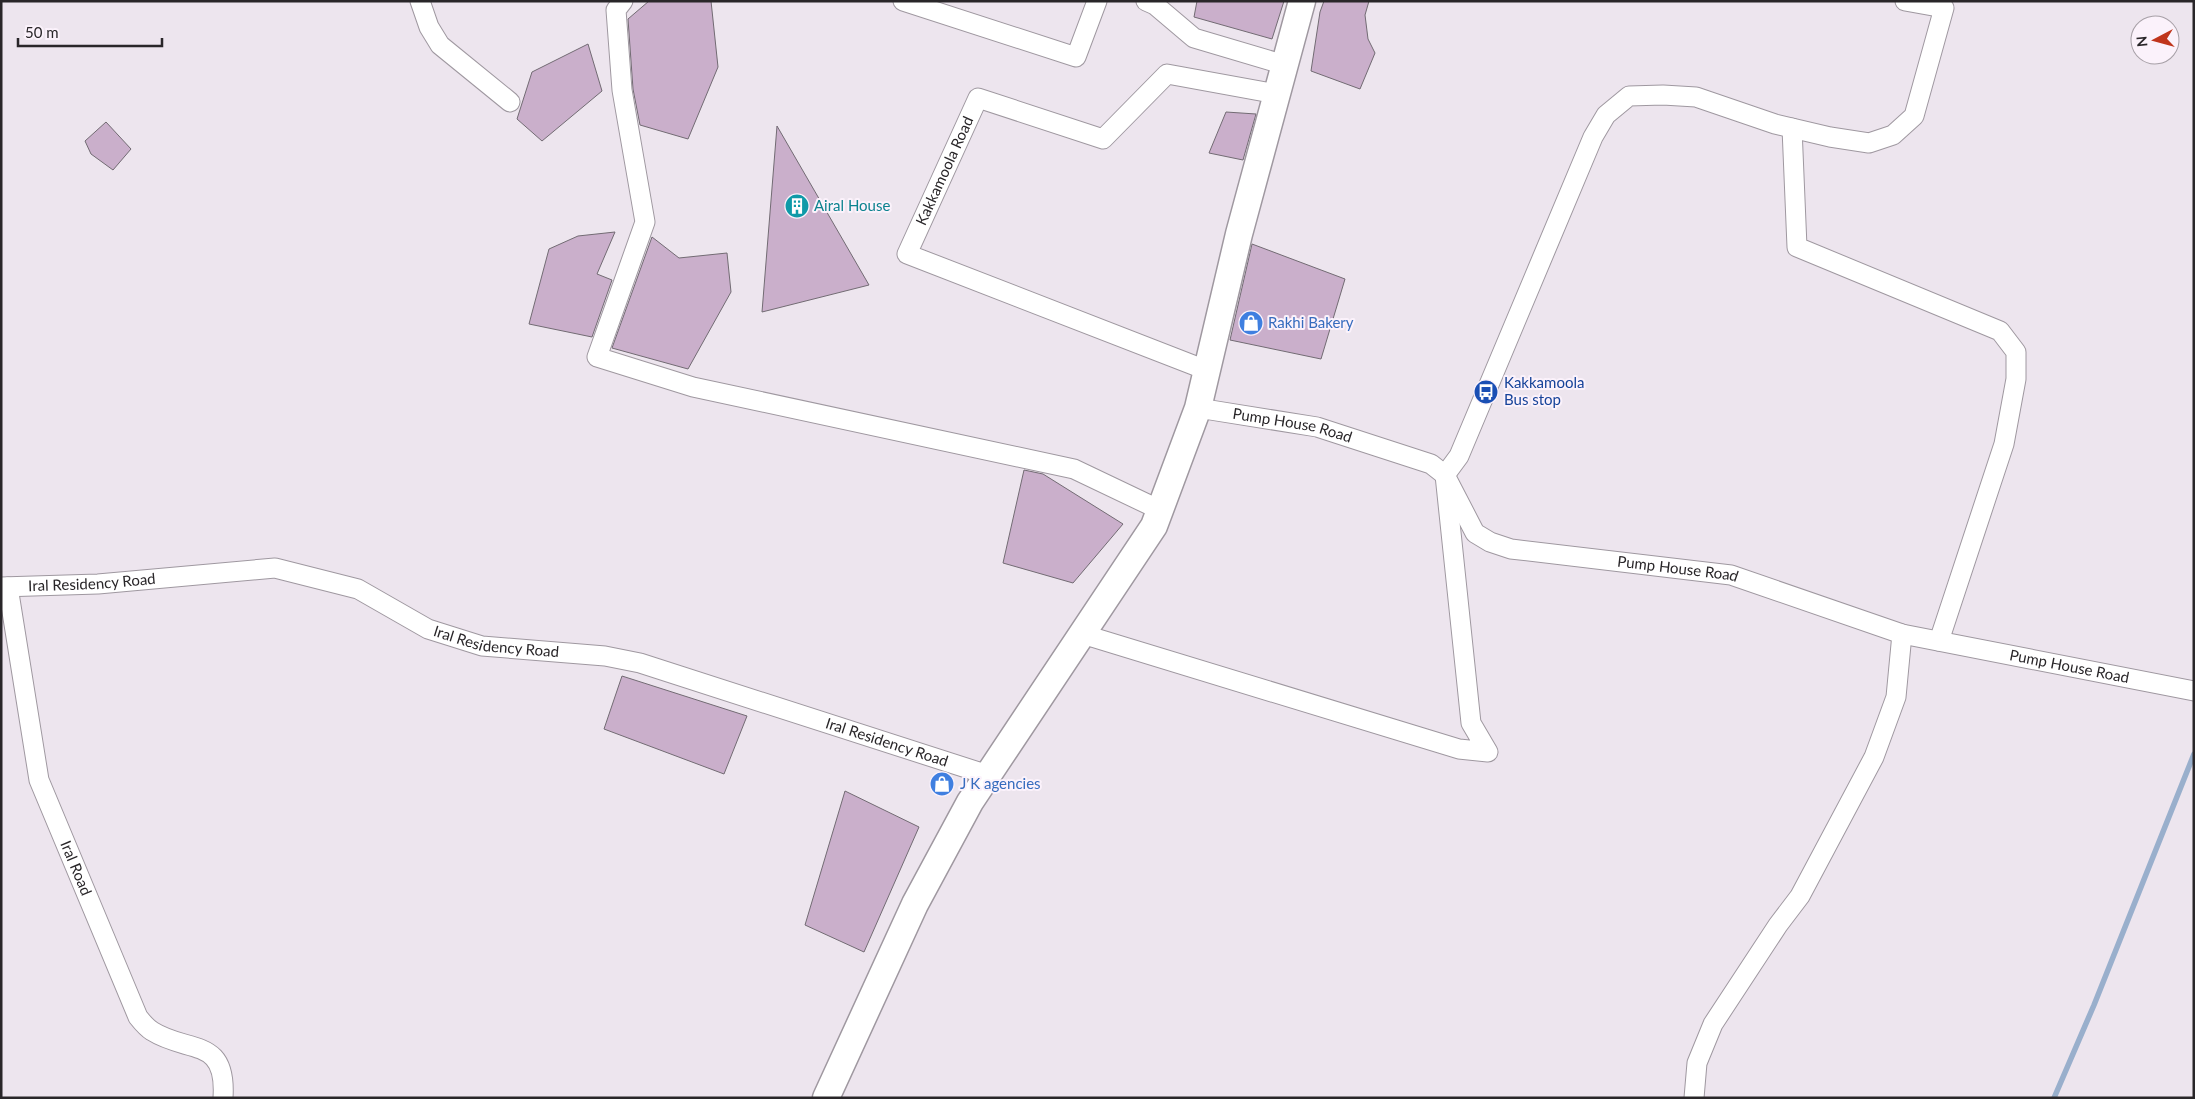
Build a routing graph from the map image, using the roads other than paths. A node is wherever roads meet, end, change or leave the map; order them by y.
1 (420, 1) edge
2 (622, 1) edge
3 (903, 1) edge
4 (1097, 1) edge
5 (1146, 1) edge
6 (1302, 1) edge
7 (1905, 1) edge
8 (1285, 64) junction
9 (1277, 94) junction
10 (510, 102) dead end
11 (1792, 128) junction
12 (1206, 370) junction
13 (1198, 408) junction
14 (1445, 475) junction
15 (1160, 510) junction
16 (5, 587) edge
17 (1082, 634) junction
18 (1902, 634) junction
19 (1939, 641) junction
20 (2194, 690) edge
21 (988, 775) junction
22 (223, 1098) edge
23 (826, 1098) edge
24 (1694, 1098) edge

1 - 10 street
2 - 15 street
3 - 4 street
5 - 8 street
6 - 8 main road
7 - 11 street
8 - 9 main road
9 - 12 main road
9 - 12 street, Kakkamoola Road
11 - 14 street
11 - 19 street
12 - 13 main road
13 - 14 street, Pump House Road
13 - 15 main road
14 - 17 street
14 - 18 street, Pump House Road
15 - 17 main road
16 - 21 street, Iral Residency Road
16 - 22 street, Iral Road
17 - 21 main road
18 - 19 street, Pump House Road
18 - 24 street
19 - 20 street, Pump House Road
21 - 23 main road

